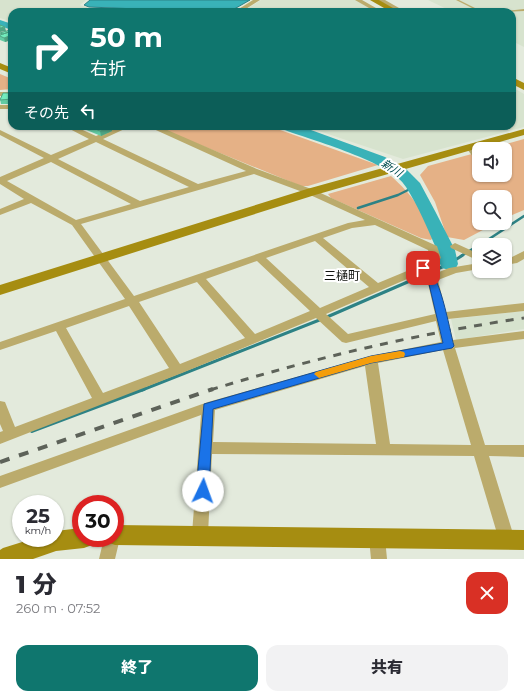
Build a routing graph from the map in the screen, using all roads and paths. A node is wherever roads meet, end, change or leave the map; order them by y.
1 (257, 0) edge
2 (358, 0) edge
3 (367, 0) edge
4 (374, 0) edge
5 (381, 0) edge
6 (457, 0) edge
7 (244, 8) edge
8 (373, 8) edge
9 (381, 8) edge
10 (389, 8) edge
11 (396, 8) edge
12 (474, 8) edge
13 (76, 130) edge
14 (118, 130) edge
15 (160, 130) edge
16 (0, 132) edge
17 (524, 132) edge
18 (95, 140) junction
19 (468, 148) junction
20 (472, 152) edge
21 (50, 159) junction
22 (254, 171) junction
23 (0, 180) edge
24 (197, 187) junction
25 (311, 192) junction
26 (31, 199) junction
27 (138, 204) junction
28 (0, 212) edge
29 (356, 212) junction
30 (378, 222) junction
31 (75, 223) junction
32 (351, 225) junction
33 (316, 237) junction
34 (455, 246) dead end
35 (524, 254) edge
36 (258, 256) junction
37 (472, 257) edge
38 (102, 258) junction
39 (512, 260) edge
40 (472, 264) edge
41 (428, 273) junction
42 (198, 277) junction
43 (1, 286) edge
44 (377, 288) junction
45 (132, 301) junction
46 (524, 307) edge
47 (441, 316) junction
48 (321, 317) junction
49 (58, 326) junction
50 (524, 336) edge
51 (253, 339) junction
52 (0, 346) edge
53 (448, 346) junction
54 (371, 360) junction
55 (178, 370) junction
56 (100, 400) junction
57 (0, 406) edge
58 (208, 406) junction
59 (6, 436) edge
60 (205, 448) junction
61 (384, 450) junction
62 (481, 451) junction
63 (524, 452) edge
64 (0, 482) edge
65 (124, 534) edge
66 (200, 534) junction
67 (72, 539) edge
68 (516, 540) edge
69 (110, 547) edge
70 (378, 548) edge
71 (3, 559) edge
72 (107, 559) edge

1 - 7 street
2 - 8 street
3 - 9 street
4 - 10 street
5 - 11 street
6 - 12 lane
13 - 18 street
14 - 18 street
15 - 22 street
16 - 21 street
17 - 19 street
18 - 21 street
18 - 24 street
19 - 20 lane
19 - 25 street
21 - 23 street
21 - 27 street
22 - 24 street
22 - 25 street
23 - 26 street
24 - 27 street
25 - 29 street
25 - 38 street
26 - 28 street
26 - 31 street
27 - 31 street
29 - 30 street
29 - 32 street
30 - 32 street
30 - 41 street
31 - 38 street
32 - 33 street
33 - 36 street
33 - 44 street
34 - 37 street
35 - 39 street
36 - 42 street
36 - 48 street
38 - 43 street
38 - 45 street
40 - 41 street
41 - 44 street
41 - 47 street
42 - 45 street
42 - 51 street
44 - 48 street
45 - 49 street
45 - 55 street
46 - 47 street
47 - 48 street
47 - 53 street
48 - 51 street
49 - 52 street
49 - 56 street
50 - 53 street
51 - 55 street
53 - 54 street
53 - 62 street
54 - 58 street
54 - 61 street
55 - 56 street
56 - 59 street
57 - 59 street
58 - 60 street
58 - 64 street
60 - 61 street
60 - 66 street
61 - 62 street
62 - 63 street
62 - 68 street
65 - 66 street
66 - 70 street
67 - 71 street
68 - 70 street
69 - 72 street

